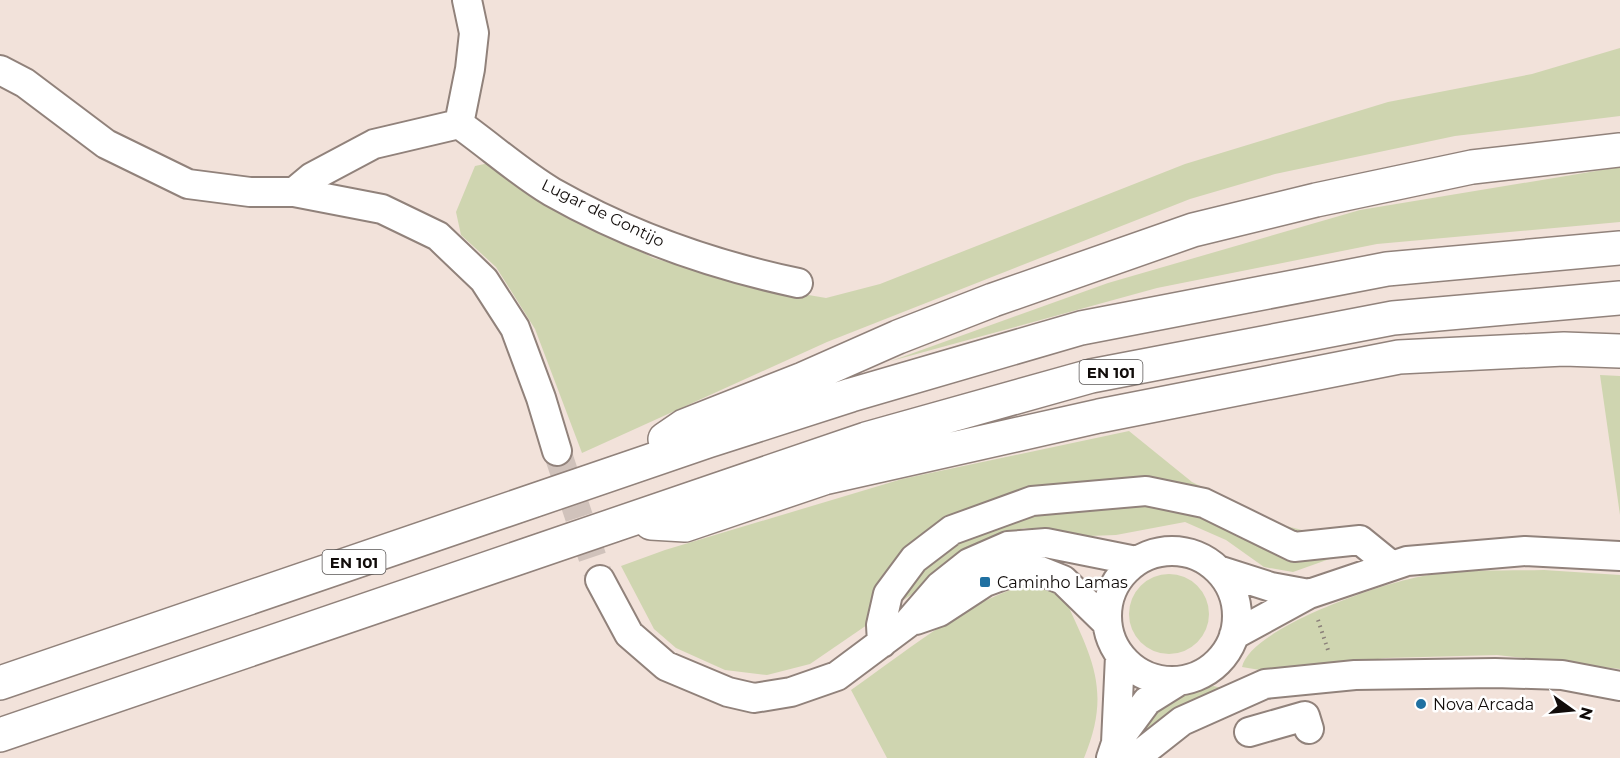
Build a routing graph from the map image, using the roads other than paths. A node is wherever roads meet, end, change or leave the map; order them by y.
1 (467, 0) edge
2 (0, 70) edge
3 (459, 124) junction
4 (1620, 150) edge
5 (294, 192) junction
6 (1620, 248) edge
7 (798, 283) dead end
8 (1620, 298) edge
9 (1620, 351) edge
10 (557, 451) tunnel mouth
11 (620, 471) junction
12 (620, 522) junction
13 (1620, 556) edge
14 (1136, 561) junction
15 (1392, 567) junction
16 (1218, 570) junction
17 (600, 580) tunnel mouth
18 (1313, 606) junction
19 (908, 623) junction
20 (1107, 623) junction
21 (1234, 635) junction
22 (882, 643) junction
23 (1120, 656) junction
24 (1210, 668) junction
25 (1179, 681) junction
26 (0, 683) edge
27 (1265, 684) junction
28 (1620, 686) edge
29 (1309, 729) dead end
30 (1249, 732) dead end
31 (0, 735) edge
32 (1121, 753) edge

1 - 3 street
2 - 5 street
3 - 5 street
3 - 7 street, Lugar de Gontijo
4 - 11 highway
5 - 10 street
6 - 11 highway, EN 101
8 - 12 highway, EN 101
9 - 12 highway
11 - 26 highway, EN 101
12 - 31 highway, EN 101
13 - 15 street
14 - 16 street
14 - 19 street
14 - 20 street
15 - 18 street
15 - 22 street
16 - 18 street
16 - 21 street
17 - 22 street
18 - 21 street
19 - 20 street
19 - 22 street
20 - 23 street
21 - 24 street
23 - 25 street
23 - 32 street
24 - 25 street
24 - 27 street
25 - 32 street
27 - 28 street
27 - 32 street
29 - 30 street

